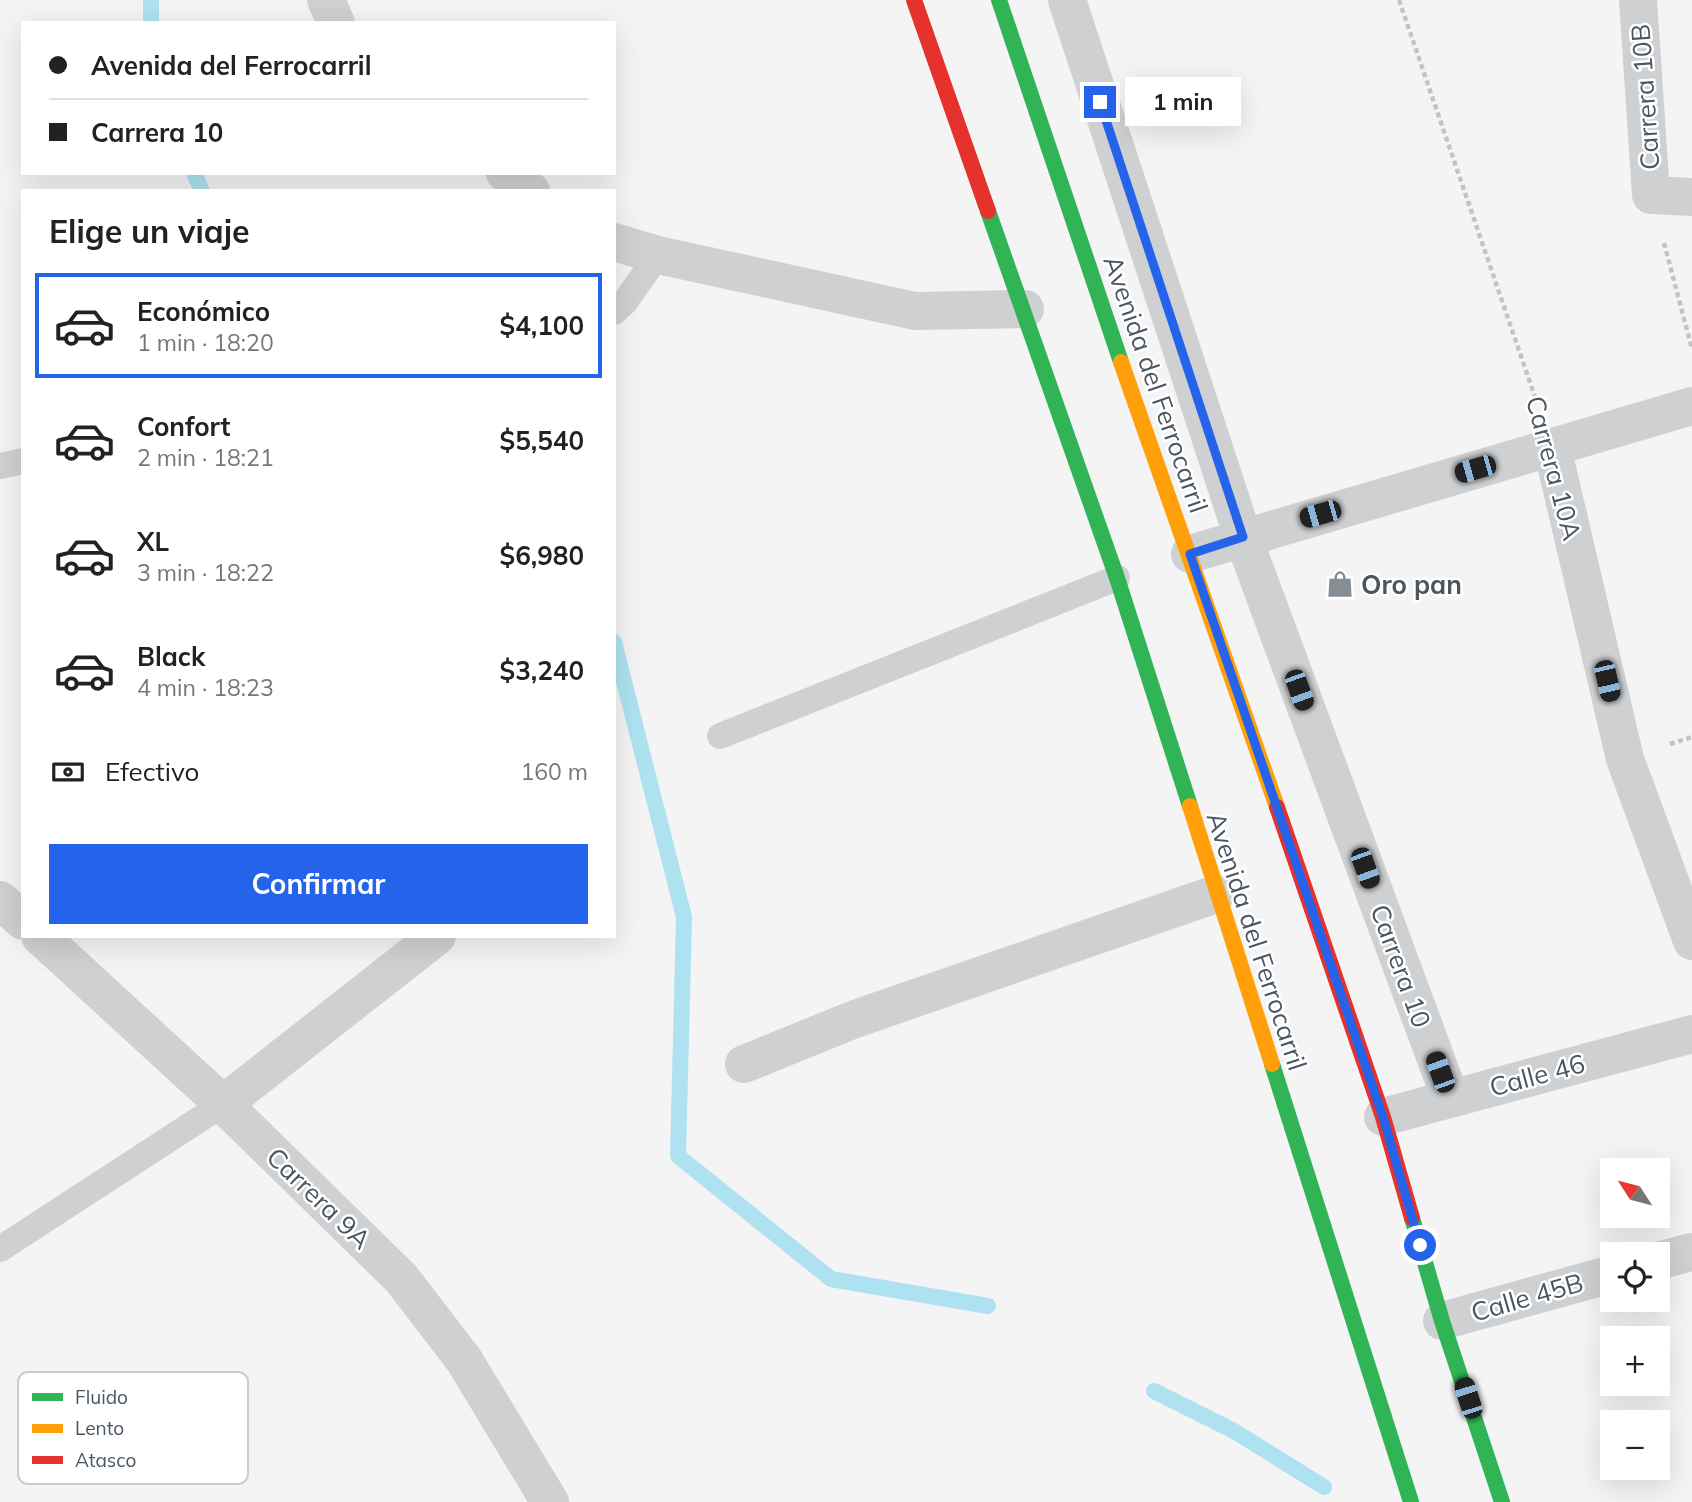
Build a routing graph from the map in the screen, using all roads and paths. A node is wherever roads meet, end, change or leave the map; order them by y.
1 (326, 0) edge
2 (914, 0) edge
3 (999, 0) edge
4 (1067, 0) edge
5 (1399, 0) edge
6 (1639, 0) edge
7 (335, 21) edge
8 (508, 175) edge
9 (528, 189) edge
10 (1651, 195) junction
11 (1692, 197) edge
12 (616, 243) edge
13 (657, 255) junction
14 (1025, 309) junction
15 (616, 310) edge
16 (1692, 349) edge
17 (1692, 406) edge
18 (1552, 447) junction
19 (21, 461) edge
20 (0, 466) edge
21 (1243, 537) junction
22 (1190, 554) junction
23 (1117, 578) junction
24 (720, 736) dead end
25 (1216, 894) junction
26 (0, 900) edge
27 (21, 919) edge
28 (42, 938) edge
29 (434, 938) edge
30 (1692, 941) edge
31 (1692, 1034) edge
32 (744, 1064) dead end
33 (1450, 1097) junction
34 (223, 1104) junction
35 (1383, 1117) junction
36 (0, 1249) edge
37 (1692, 1252) edge
38 (1670, 1258) edge
39 (1600, 1277) edge
40 (1442, 1321) junction
41 (550, 1502) edge
42 (1410, 1502) edge
43 (1502, 1502) edge

1 - 7 street
2 - 14 main road, Avenida del Ferrocarril
3 - 22 main road, Avenida del Ferrocarril
4 - 21 street, Carrera 10
5 - 18 path, Carrera 10A
6 - 10 street, Carrera 10B
8 - 9 street
10 - 11 street
10 - 16 path
12 - 13 street
13 - 14 street
13 - 15 lane
14 - 23 main road, Avenida del Ferrocarril
17 - 18 street
18 - 21 street
18 - 30 street, Carrera 10A
19 - 20 lane
21 - 22 street
21 - 33 street, Carrera 10
22 - 35 main road, Avenida del Ferrocarril
23 - 24 lane
23 - 25 main road, Avenida del Ferrocarril
25 - 32 street
25 - 42 main road, Avenida del Ferrocarril
26 - 27 street
28 - 34 street, Carrera 9A
29 - 34 street
31 - 33 street, Calle 46
33 - 35 street, Calle 46
34 - 36 lane
34 - 41 street, Carrera 9A
35 - 40 main road, Avenida del Ferrocarril
37 - 38 street
39 - 40 street, Calle 45B
40 - 43 main road, Avenida del Ferrocarril

